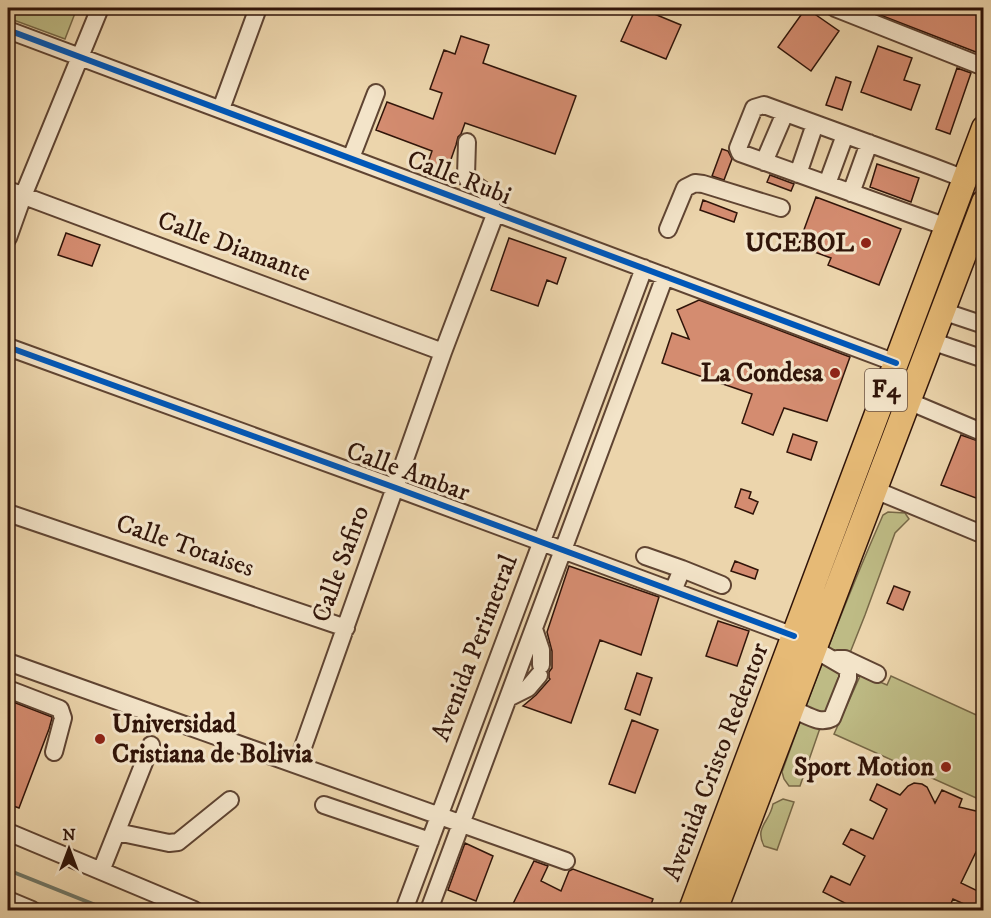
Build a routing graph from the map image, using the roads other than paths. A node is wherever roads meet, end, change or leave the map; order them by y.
1 (100, 8) edge
2 (258, 8) edge
3 (835, 8) edge
4 (8, 30) edge
5 (81, 57) junction
6 (984, 67) edge
7 (376, 93) dead end
8 (221, 109) junction
9 (785, 113) junction
10 (815, 124) junction
11 (984, 128) edge
12 (845, 135) junction
13 (467, 142) dead end
14 (869, 143) junction
15 (351, 158) junction
16 (764, 162) junction
17 (798, 174) junction
18 (965, 179) junction
19 (827, 184) junction
20 (851, 192) junction
21 (15, 193) edge
22 (984, 202) edge
23 (781, 208) dead end
24 (493, 211) junction
25 (947, 227) junction
26 (668, 229) dead end
27 (8, 238) edge
28 (644, 268) junction
29 (665, 276) junction
30 (942, 311) junction
31 (984, 325) edge
32 (931, 341) junction
33 (8, 347) edge
34 (443, 352) junction
35 (984, 359) edge
36 (896, 363) junction
37 (908, 401) junction
38 (984, 433) edge
39 (396, 488) junction
40 (874, 490) junction
41 (8, 513) edge
42 (984, 535) edge
43 (542, 542) junction
44 (563, 550) junction
45 (645, 556) dead end
46 (682, 569) junction
47 (722, 585) dead end
48 (673, 591) junction
49 (346, 628) junction
50 (534, 629) junction
51 (794, 636) junction
52 (823, 654) junction
53 (8, 662) edge
54 (877, 674) dead end
55 (8, 689) edge
56 (508, 698) junction
57 (794, 714) junction
58 (152, 745) dead end
59 (54, 752) dead end
60 (297, 764) junction
61 (230, 801) dead end
62 (324, 805) dead end
63 (439, 815) junction
64 (461, 824) junction
65 (8, 832) edge
66 (117, 832) junction
67 (430, 841) junction
68 (566, 861) dead end
69 (101, 871) junction
70 (8, 900) edge
71 (32, 910) edge
72 (194, 910) edge
73 (404, 910) edge
74 (429, 910) edge
75 (691, 910) edge
76 (716, 910) edge

1 - 5 street
2 - 8 street
3 - 6 street
4 - 5 street, Calle Rubi
5 - 8 street, Calle Rubi
5 - 21 street
7 - 15 street
8 - 15 street, Calle Rubi
9 - 10 street
9 - 16 street
9 - 16 street
10 - 12 street
10 - 17 street
11 - 18 highway, Avenida Cristo Redentor / F4
12 - 14 street
12 - 19 street
13 - 24 street
14 - 18 street
14 - 20 street
15 - 24 street, Calle Rubi
16 - 17 street
17 - 19 street
18 - 25 highway, Avenida Cristo Redentor / F4
19 - 20 street
20 - 25 street
21 - 27 street
21 - 34 street, Calle Diamante
22 - 30 highway, Avenida Cristo Redentor / F4
23 - 26 street
24 - 28 street, Calle Rubi
24 - 34 street, Calle Safiro
25 - 36 highway, Avenida Cristo Redentor / F4
28 - 29 street, Calle Rubi
28 - 43 street, Avenida Perimetral
29 - 36 street, Calle Rubi
29 - 44 street, Avenida Perimetral
30 - 31 street
30 - 32 highway, Avenida Cristo Redentor / F4
32 - 35 street
32 - 37 highway, Avenida Cristo Redentor / F4
33 - 39 street, Calle Ambar
34 - 39 street, Calle Safiro
36 - 51 highway, Avenida Cristo Redentor / F4
37 - 38 street
37 - 40 highway, Avenida Cristo Redentor / F4
39 - 43 street, Calle Ambar
39 - 49 street, Calle Safiro
40 - 42 street
40 - 52 highway, Avenida Cristo Redentor / F4
41 - 49 street, Calle Totaises
43 - 44 street, Calle Ambar
43 - 63 street, Avenida Perimetral
44 - 48 street, Calle Ambar
44 - 50 street, Avenida Perimetral
45 - 46 street
46 - 47 street
46 - 48 street
48 - 51 street, Calle Ambar
49 - 60 street, Calle Safiro
50 - 56 street, Avenida Perimetral
50 - 56 street
51 - 75 highway, Avenida Cristo Redentor / F4
52 - 54 street
52 - 57 highway, Avenida Cristo Redentor / F4
52 - 57 street
53 - 60 street
55 - 59 street
56 - 64 street, Avenida Perimetral
57 - 76 highway, Avenida Cristo Redentor / F4
58 - 66 street
60 - 63 street
61 - 66 street
62 - 67 street
63 - 64 street
63 - 67 street, Avenida Perimetral
64 - 68 street
64 - 74 street, Avenida Perimetral
65 - 69 street
66 - 69 street
67 - 73 street, Avenida Perimetral
69 - 72 street
70 - 71 street

